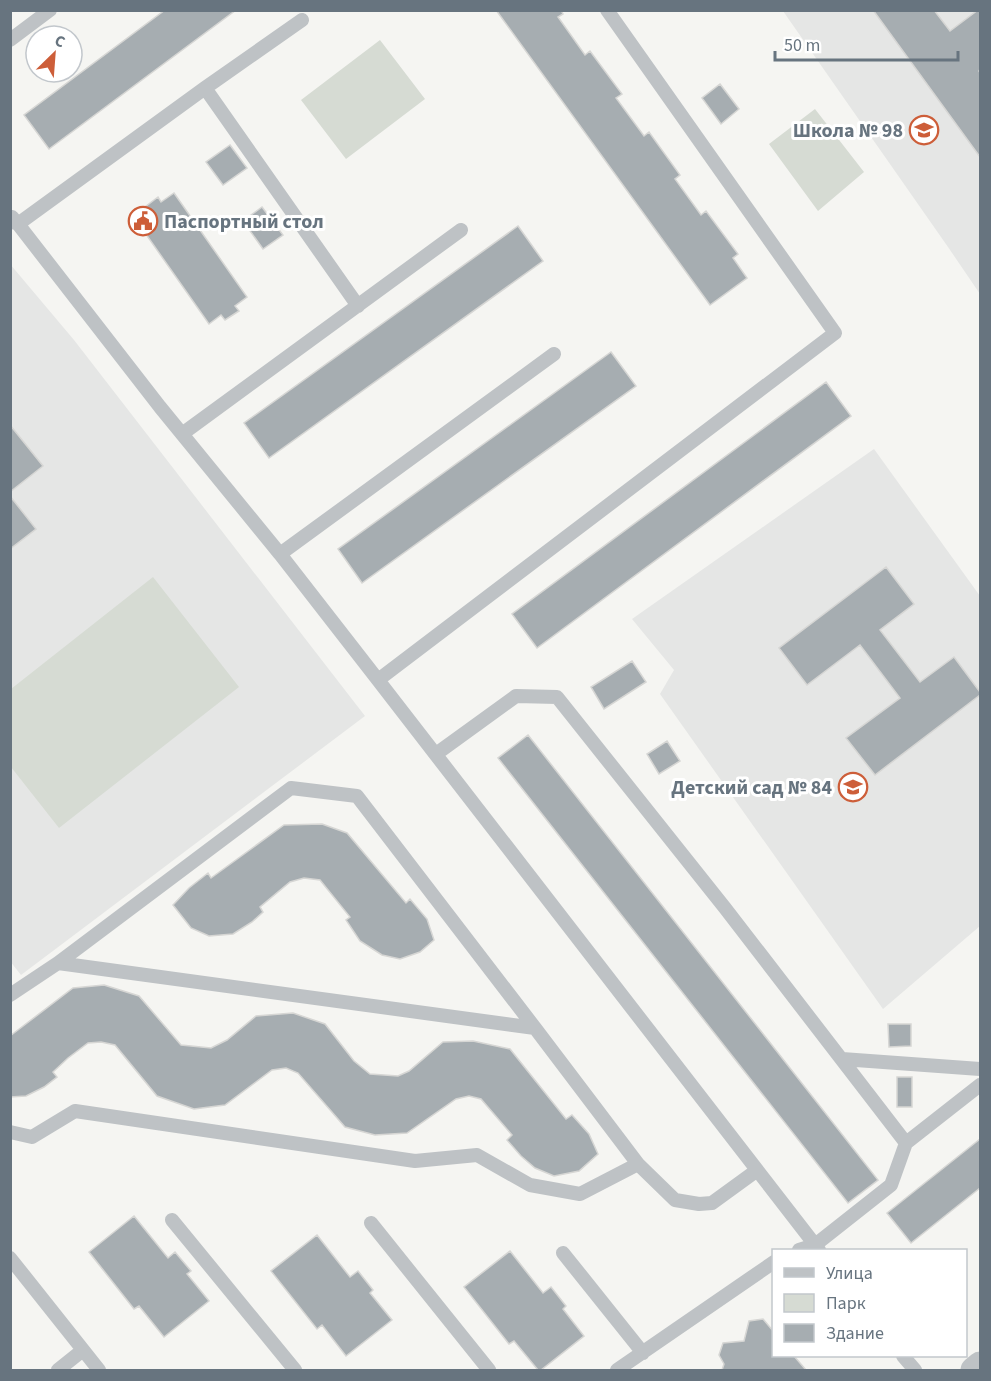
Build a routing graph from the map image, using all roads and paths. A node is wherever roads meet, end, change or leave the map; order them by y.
1 (50, 10) edge
2 (607, 10) edge
3 (302, 20) dead end
4 (10, 39) edge
5 (205, 88) junction
6 (13, 220) edge
7 (461, 230) dead end
8 (357, 306) junction
9 (554, 354) dead end
10 (182, 434) junction
11 (280, 554) junction
12 (378, 680) junction
13 (436, 754) junction
14 (58, 963) junction
15 (10, 995) edge
16 (535, 1028) junction
17 (842, 1059) junction
18 (981, 1069) edge
19 (981, 1085) edge
20 (10, 1132) edge
21 (906, 1143) junction
22 (638, 1164) junction
23 (756, 1171) junction
24 (172, 1220) dead end
25 (371, 1223) dead end
26 (817, 1248) edge
27 (563, 1253) dead end
28 (10, 1258) edge
29 (772, 1263) edge
30 (82, 1350) junction
31 (643, 1353) junction
32 (904, 1357) edge
33 (981, 1365) edge
34 (58, 1371) edge
35 (99, 1371) edge
36 (295, 1371) edge
37 (489, 1371) edge
38 (618, 1371) edge
39 (915, 1371) edge
40 (974, 1371) edge

1 - 4 lane
2 - 12 lane
3 - 5 lane
5 - 6 lane
5 - 8 lane
6 - 10 lane
7 - 8 lane
8 - 10 lane
9 - 11 lane
10 - 11 lane
11 - 12 lane
12 - 13 lane
13 - 17 lane
13 - 23 lane
14 - 15 lane
14 - 16 lane
14 - 16 lane
16 - 22 lane
17 - 18 lane
17 - 21 lane
19 - 21 lane
20 - 22 lane
21 - 26 lane
22 - 23 lane
23 - 26 lane
24 - 36 lane
25 - 37 lane
27 - 31 lane
28 - 30 lane
29 - 31 lane
30 - 34 lane
30 - 35 lane
31 - 38 lane
32 - 39 lane
33 - 40 street

